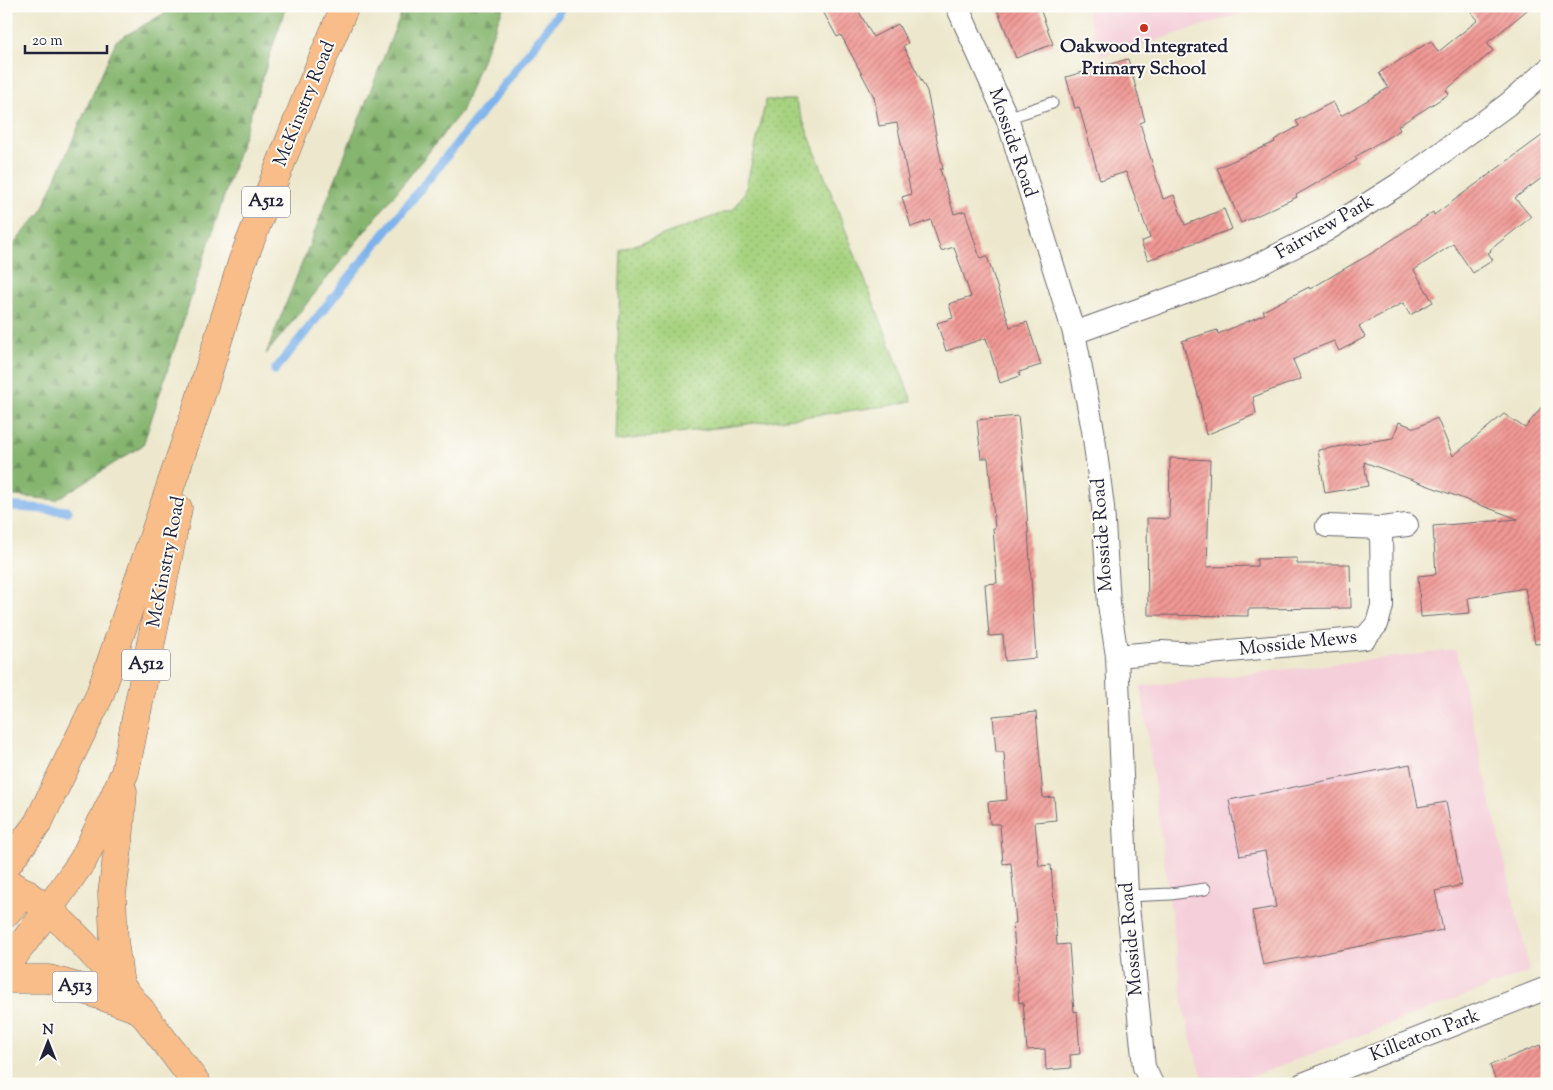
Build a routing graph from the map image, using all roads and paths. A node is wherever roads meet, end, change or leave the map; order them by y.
1 (344, 6) edge
2 (957, 6) edge
3 (1547, 70) edge
4 (1052, 102) dead end
5 (1007, 118) junction
6 (1074, 333) junction
7 (199, 402) junction
8 (1407, 525) dead end
9 (1327, 526) dead end
10 (1381, 528) junction
11 (1117, 656) junction
12 (124, 772) junction
13 (6, 866) edge
14 (16, 886) edge
15 (1206, 889) dead end
16 (1127, 896) junction
17 (48, 910) junction
18 (6, 913) edge
19 (6, 962) edge
20 (6, 979) edge
21 (120, 985) junction
22 (1547, 988) edge
23 (141, 1010) junction
24 (197, 1084) edge
25 (1152, 1084) edge
26 (1303, 1084) edge

1 - 7 main road, McKinstry Road / A512
2 - 5 street, Mosside Road
3 - 6 street, Fairview Park
4 - 5 lane
5 - 6 street, Mosside Road
6 - 11 street, Mosside Road
7 - 12 main road, McKinstry Road / A512
7 - 13 main road, McKinstry Road / A512
8 - 10 street
9 - 10 street
10 - 11 street, Mosside Mews
11 - 16 street, Mosside Road
12 - 17 main road, McKinstry Road / A512
12 - 21 main road, A512
14 - 17 main road
14 - 18 main road
15 - 16 lane
16 - 25 street, Mosside Road
17 - 19 main road, McKinstry Road
17 - 21 main road
20 - 23 main road, A513
21 - 23 main road
22 - 26 street, Killeaton Park
23 - 24 main road

